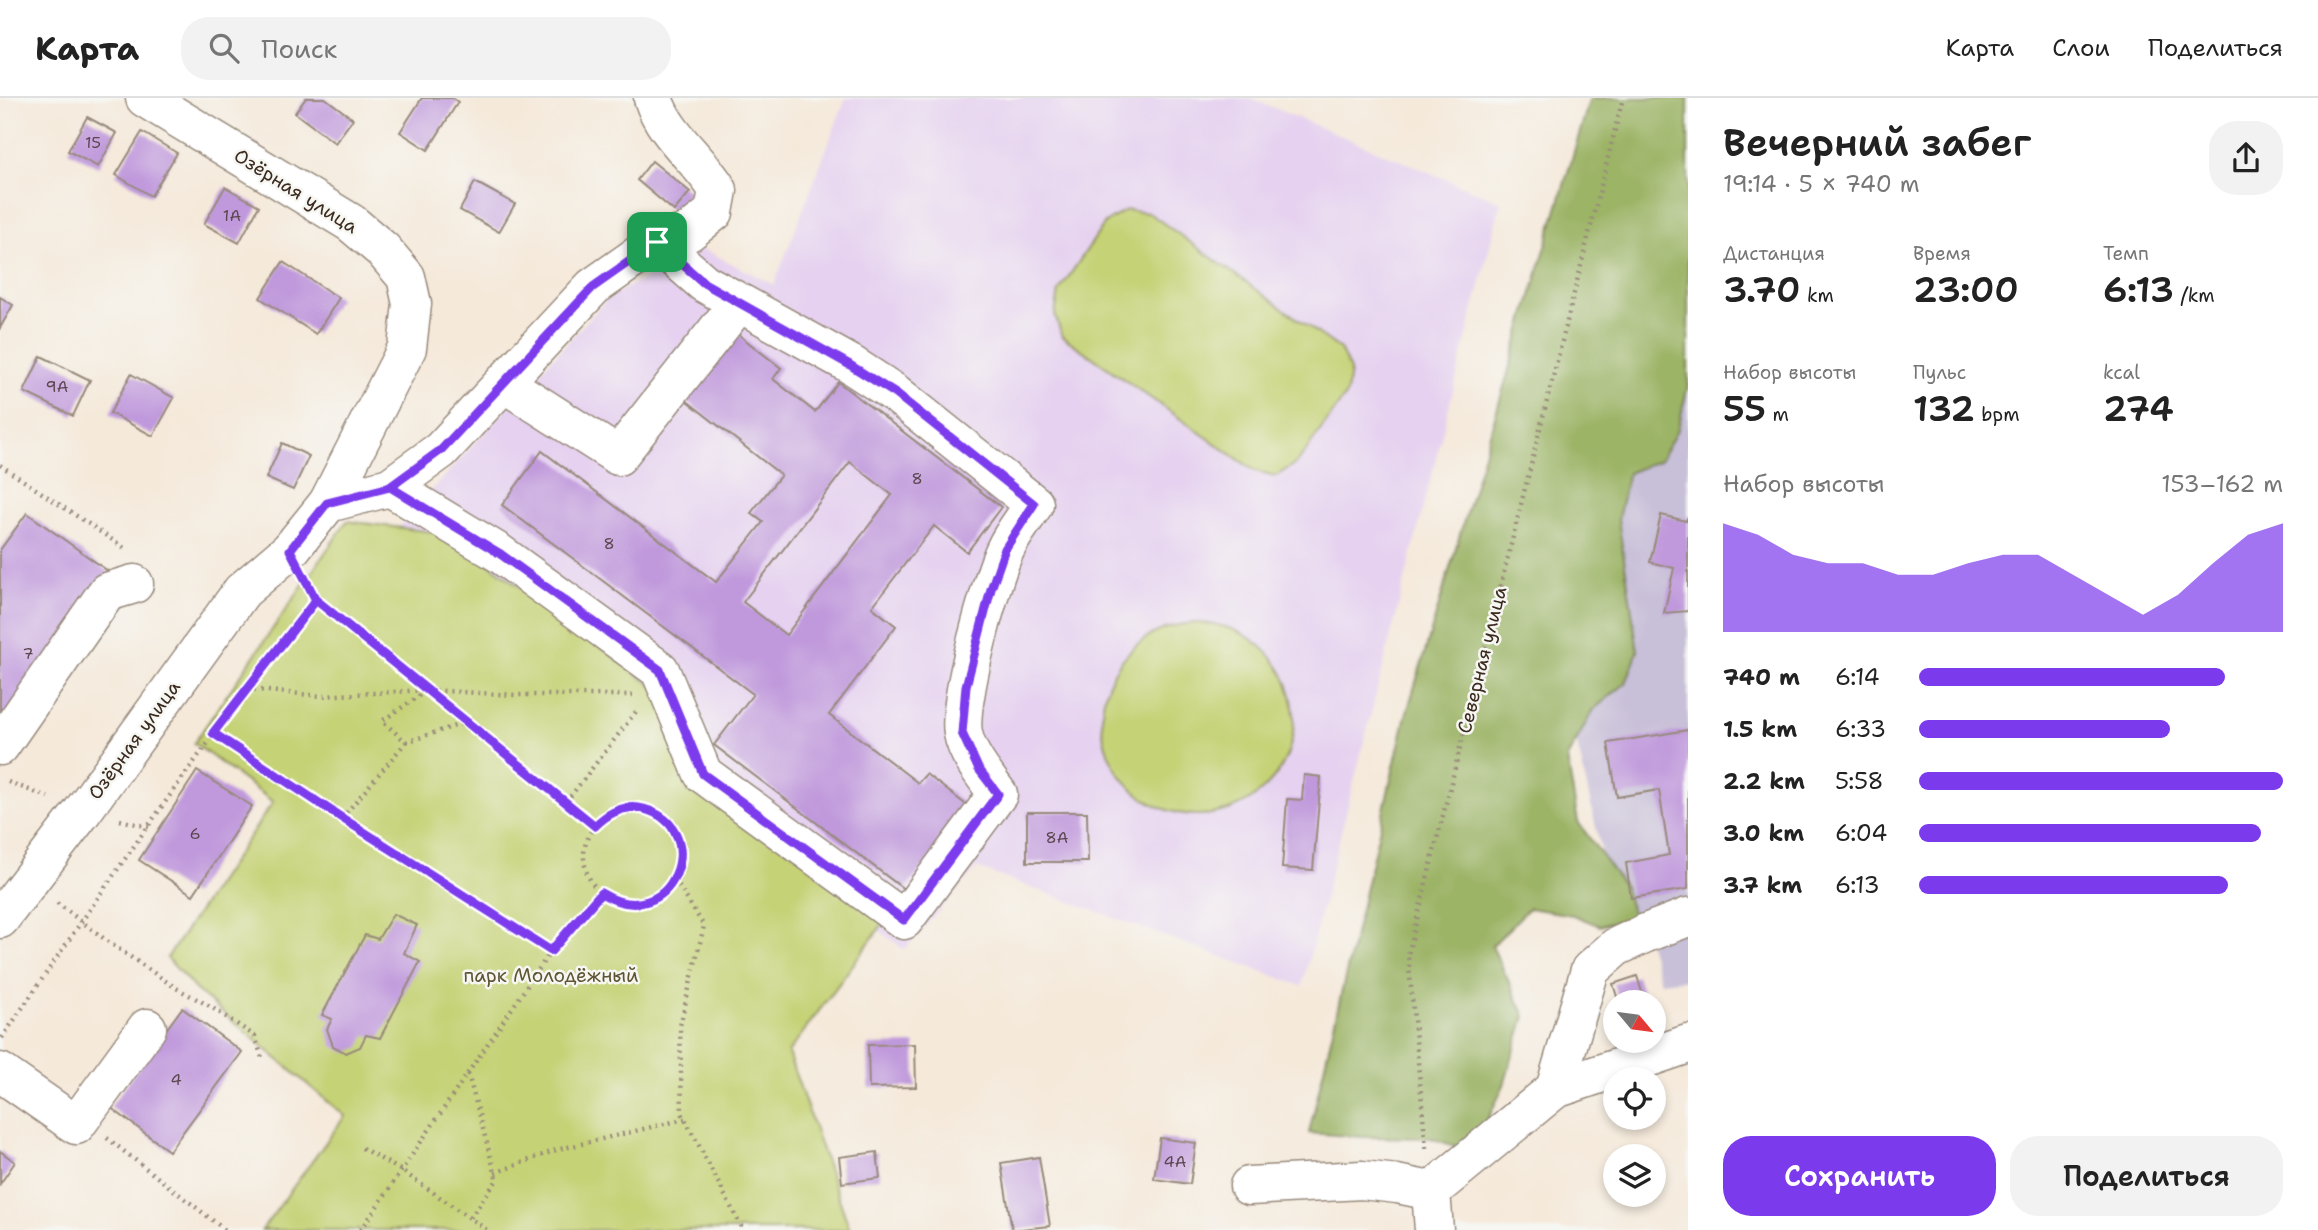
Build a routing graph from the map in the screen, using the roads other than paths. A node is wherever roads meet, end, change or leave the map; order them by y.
1 (145, 98) edge
2 (653, 98) edge
3 (657, 242) junction
4 (738, 303) junction
5 (504, 383) junction
6 (390, 487) junction
7 (327, 503) junction
8 (131, 567) road end
9 (0, 746) edge
10 (6, 897) edge
11 (1688, 917) edge
12 (147, 1028) dead end
13 (1688, 1044) edge
14 (0, 1072) edge
15 (1555, 1089) junction
16 (1249, 1186) dead end
17 (1431, 1191) junction
18 (1434, 1230) edge

1 - 7 street, Озёрная улица
2 - 3 street
3 - 4 street
3 - 5 street
4 - 5 street
4 - 6 street
5 - 6 street
6 - 7 street
7 - 10 street, Озёрная улица
8 - 9 street
11 - 15 street
12 - 14 street
13 - 15 street
15 - 17 street
16 - 17 street
17 - 18 street

